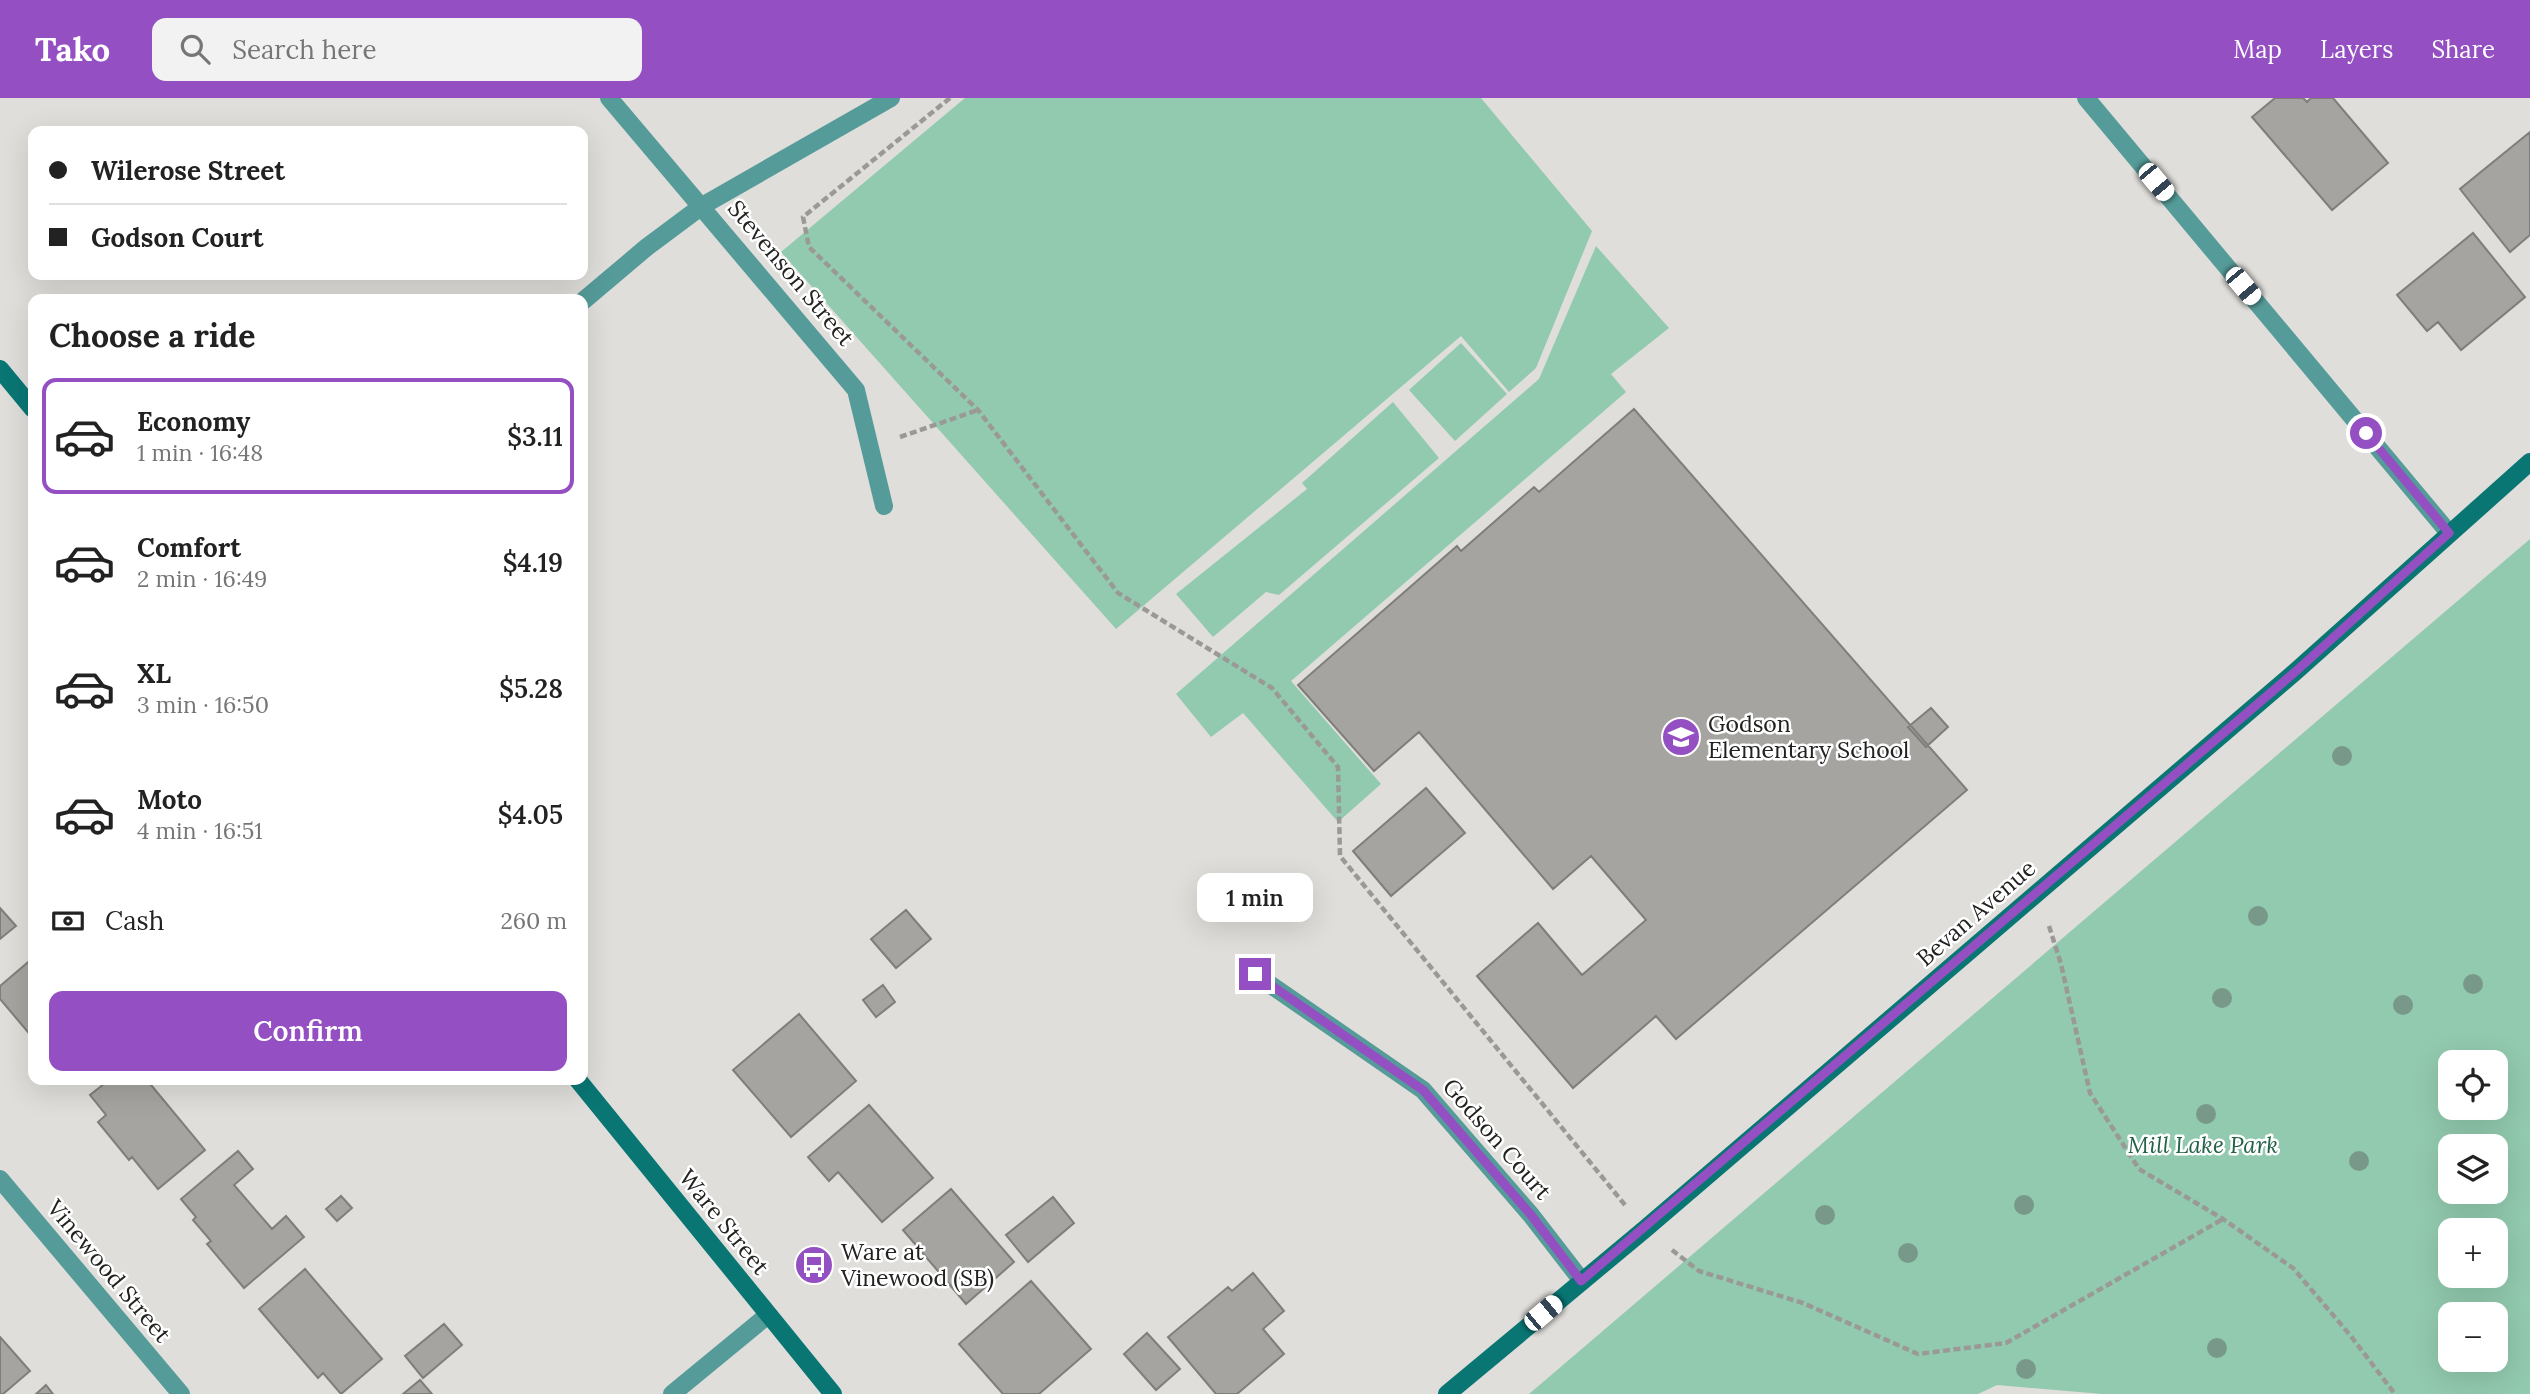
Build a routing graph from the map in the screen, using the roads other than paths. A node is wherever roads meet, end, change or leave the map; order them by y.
1 (609, 98) edge
2 (891, 98) edge
3 (2086, 98) edge
4 (702, 206) junction
5 (588, 297) edge
6 (0, 369) edge
7 (28, 403) edge
8 (2530, 462) edge
9 (884, 506) dead end
10 (2449, 533) junction
11 (1255, 974) dead end
12 (582, 1085) edge
13 (0, 1179) edge
14 (1581, 1281) junction
15 (768, 1315) junction
16 (181, 1394) edge
17 (672, 1394) edge
18 (833, 1394) edge
19 (1447, 1394) edge

1 - 4 street, Stevenson Street
2 - 4 street
3 - 10 street
4 - 5 street
4 - 9 street, Stevenson Street
6 - 7 street
8 - 10 street, Bevan Avenue
10 - 14 street, Bevan Avenue
11 - 14 street, Godson Court
12 - 15 street, Ware Street
13 - 16 street, Vinewood Street
14 - 19 street, Bevan Avenue
15 - 17 street
15 - 18 street, Ware Street

